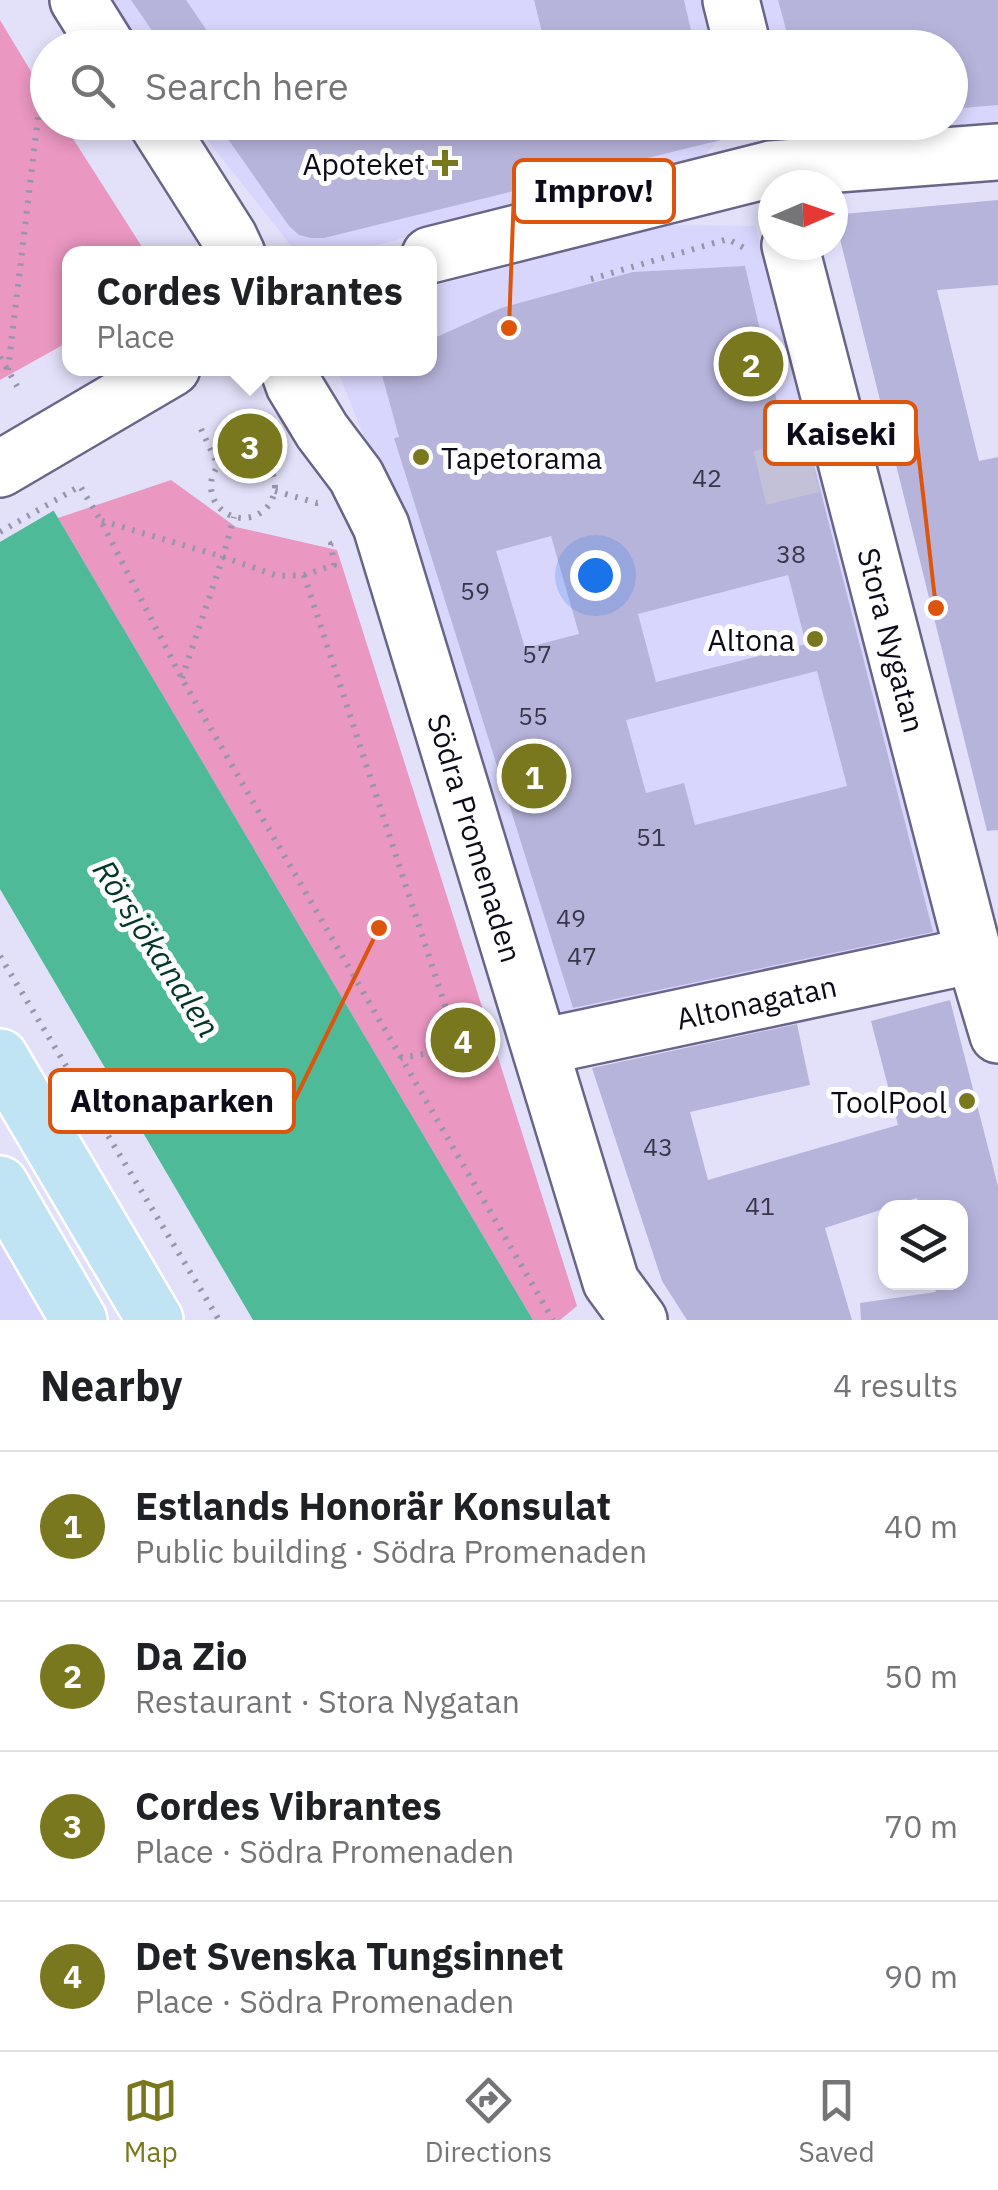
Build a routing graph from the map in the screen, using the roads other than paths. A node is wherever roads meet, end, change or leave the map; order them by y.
1 (78, 0) edge
2 (732, 0) edge
3 (97, 30) edge
4 (738, 30) edge
5 (167, 140) edge
6 (194, 140) edge
7 (998, 152) edge
8 (769, 159) edge
9 (230, 240) edge
10 (437, 253) edge
11 (795, 260) edge
12 (158, 376) edge
13 (291, 376) edge
14 (20, 458) edge
15 (974, 955) junction
16 (997, 1026) edge
17 (541, 1047) junction
18 (0, 1057) edge
19 (0, 1184) edge
20 (79, 1320) edge
21 (155, 1320) edge
22 (639, 1320) edge

1 - 3 street
2 - 4 street
5 - 9 street
6 - 9 street
7 - 8 street
8 - 10 street
11 - 15 street, Stora Nygatan
12 - 14 street
13 - 17 street, Södra Promenaden
15 - 16 street, Stora Nygatan
15 - 17 street, Altonagatan
17 - 22 street, Södra Promenaden
18 - 21 main road
19 - 20 main road

